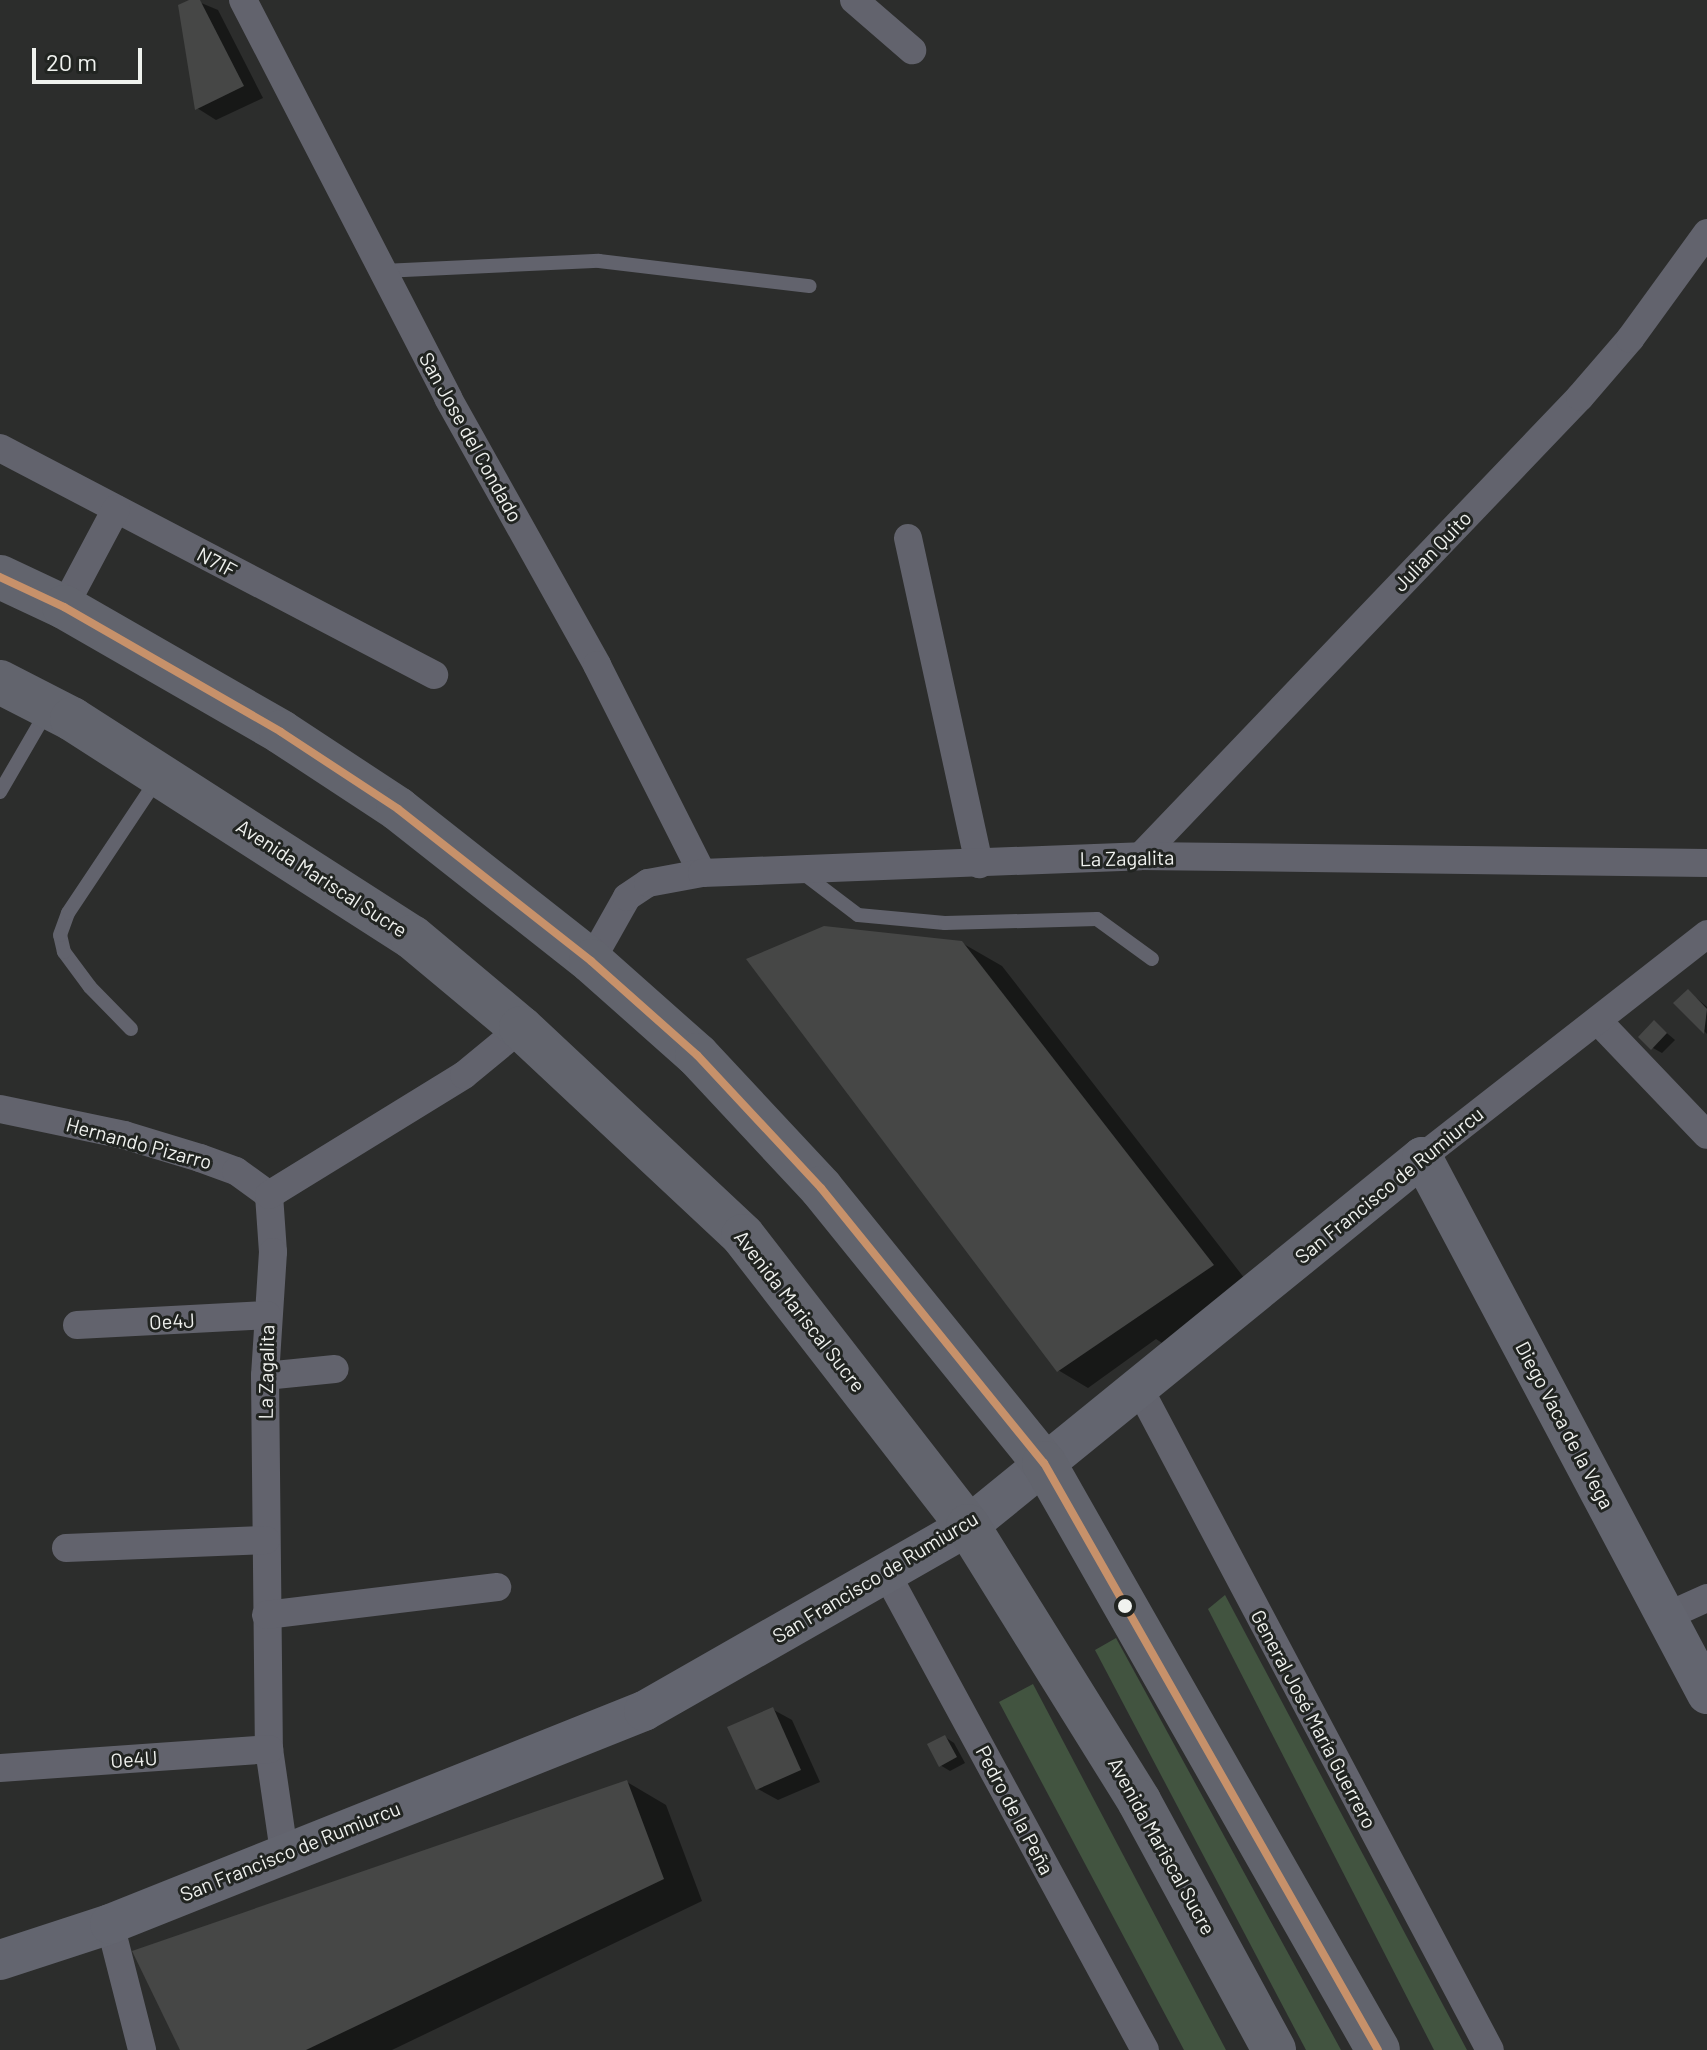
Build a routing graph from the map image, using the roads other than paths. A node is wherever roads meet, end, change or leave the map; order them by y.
1 (243, 0) edge
2 (854, 0) edge
3 (912, 50) dead end
4 (1707, 233) edge
5 (383, 271) junction
6 (810, 286) dead end
7 (0, 448) edge
8 (116, 509) junction
9 (908, 538) dead end
10 (0, 577) edge
11 (64, 607) junction
12 (434, 675) dead end
13 (0, 682) edge
14 (49, 708) junction
15 (161, 774) junction
16 (0, 792) edge
17 (1141, 856) junction
18 (1707, 863) edge
19 (979, 864) junction
20 (797, 869) junction
21 (702, 873) junction
22 (1707, 934) edge
23 (1152, 959) dead end
24 (591, 961) junction
25 (1599, 1022) junction
26 (521, 1028) junction
27 (131, 1029) dead end
28 (0, 1109) edge
29 (1707, 1135) edge
30 (1422, 1157) junction
31 (269, 1195) junction
32 (267, 1315) junction
33 (77, 1325) dead end
34 (335, 1369) dead end
35 (265, 1376) junction
36 (1139, 1388) junction
37 (1044, 1463) junction
38 (968, 1526) junction
39 (266, 1540) junction
40 (66, 1548) dead end
41 (885, 1571) junction
42 (497, 1587) dead end
43 (1707, 1598) edge
44 (266, 1615) junction
45 (1667, 1616) junction
46 (1707, 1694) edge
47 (269, 1749) junction
48 (0, 1768) edge
49 (284, 1852) junction
50 (110, 1924) junction
51 (0, 1960) edge
52 (142, 2050) edge
53 (1145, 2050) edge
54 (1274, 2050) edge
55 (1378, 2050) edge
56 (1490, 2050) edge

1 - 5 street, San Jose del Condado
2 - 3 street
4 - 17 street, Julian Quito
5 - 6 lane
5 - 21 street, San Jose del Condado
7 - 8 street, N71F
8 - 11 street
8 - 12 street, N71F
9 - 19 street
10 - 11 main road
11 - 24 main road
13 - 14 main road, Avenida Mariscal Sucre
14 - 15 main road, Avenida Mariscal Sucre
14 - 16 lane
15 - 26 main road, Avenida Mariscal Sucre
15 - 27 lane
17 - 18 street, La Zagalita
17 - 19 street, La Zagalita
19 - 20 street, La Zagalita
20 - 21 street, La Zagalita
20 - 23 lane
21 - 24 street, La Zagalita
22 - 25 street, San Francisco de Rumiurcu
24 - 37 main road
25 - 29 street
25 - 30 street, San Francisco de Rumiurcu
26 - 31 street
26 - 38 main road, Avenida Mariscal Sucre
28 - 31 street, Hernando Pizarro
30 - 36 main road, San Francisco de Rumiurcu
30 - 45 main road, Diego Vaca de la Vega
31 - 32 street, La Zagalita
32 - 33 street, Oe4J
32 - 35 street, La Zagalita
34 - 35 street
35 - 39 street, La Zagalita
36 - 37 main road, San Francisco de Rumiurcu
36 - 56 street, General José María Guerrero
37 - 38 main road, San Francisco de Rumiurcu
37 - 55 main road
38 - 41 main road, San Francisco de Rumiurcu
38 - 54 main road, Avenida Mariscal Sucre
39 - 40 street
39 - 44 street, La Zagalita
41 - 49 main road, San Francisco de Rumiurcu
41 - 53 street, Pedro de la Peña
42 - 44 street
43 - 45 street
44 - 47 street, La Zagalita
45 - 46 main road, Diego Vaca de la Vega
47 - 48 street, Oe4U
47 - 49 street, La Zagalita
49 - 50 main road, San Francisco de Rumiurcu
50 - 51 main road, San Francisco de Rumiurcu
50 - 52 street

